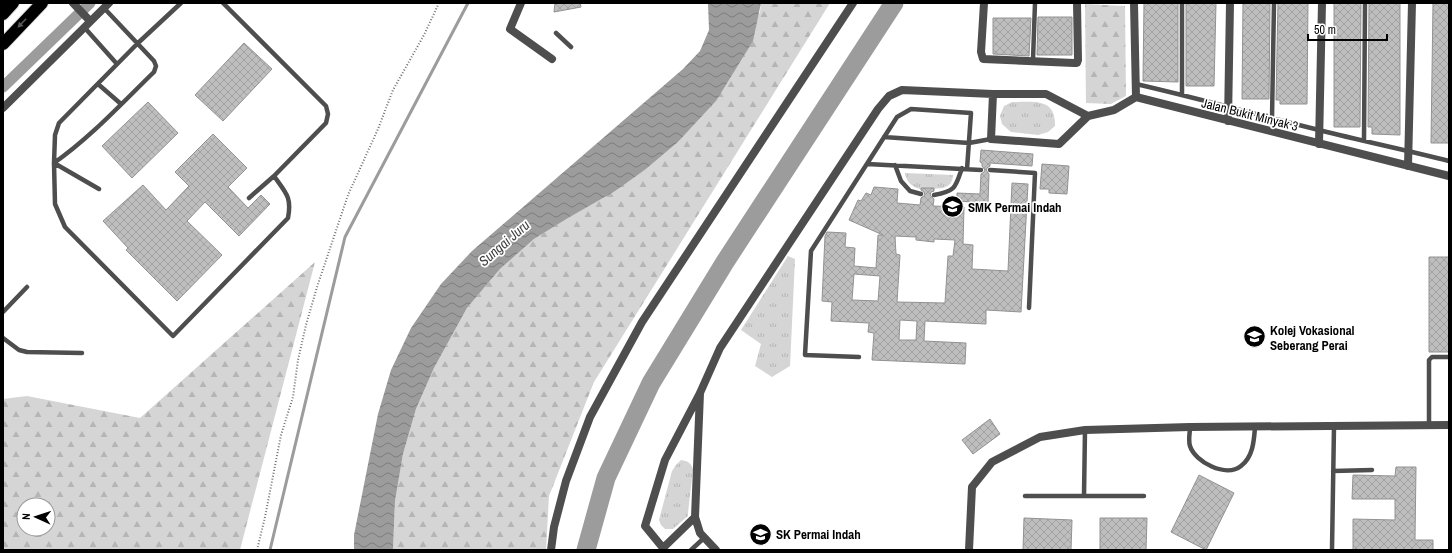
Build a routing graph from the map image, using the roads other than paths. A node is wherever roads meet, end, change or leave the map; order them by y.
1 (13, 3) edge
2 (42, 3) edge
3 (181, 3) edge
4 (223, 3) edge
5 (521, 3) edge
6 (853, 3) edge
7 (984, 3) edge
8 (1034, 3) edge
9 (1077, 3) edge
10 (1134, 3) edge
11 (1182, 3) edge
12 (1230, 3) edge
13 (1274, 3) edge
14 (1322, 3) edge
15 (1365, 3) edge
16 (1412, 3) edge
17 (75, 5) edge
18 (107, 5) edge
19 (3, 14) edge
20 (86, 21) junction
21 (556, 33) dead end
22 (138, 43) junction
23 (3, 44) edge
24 (571, 47) dead end
25 (552, 60) dead end
26 (1033, 60) junction
27 (117, 64) junction
28 (98, 84) junction
29 (1136, 84) junction
30 (993, 94) junction
31 (1182, 94) junction
32 (1136, 97) junction
33 (121, 104) junction
34 (1229, 107) junction
35 (3, 108) edge
36 (1088, 116) junction
37 (1272, 118) junction
38 (1228, 121) junction
39 (1319, 130) junction
40 (884, 137) junction
41 (990, 139) junction
42 (1364, 140) junction
43 (969, 143) junction
44 (1319, 144) junction
45 (1409, 150) junction
46 (1449, 161) edge
47 (54, 163) junction
48 (867, 164) junction
49 (895, 165) junction
50 (1408, 166) junction
51 (965, 169) junction
52 (981, 170) dead end
53 (990, 170) dead end
54 (274, 176) junction
55 (1449, 176) edge
56 (99, 189) dead end
57 (921, 194) dead end
58 (934, 195) dead end
59 (248, 198) dead end
60 (27, 288) dead end
61 (1029, 308) dead end
62 (3, 312) edge
63 (3, 338) edge
64 (82, 353) dead end
65 (859, 357) dead end
66 (1449, 357) edge
67 (700, 393) junction
68 (1429, 425) junction
69 (1449, 425) edge
70 (1334, 426) junction
71 (1190, 427) junction
72 (1255, 427) junction
73 (1085, 430) junction
74 (1372, 470) dead end
75 (1333, 471) junction
76 (1025, 496) dead end
77 (1084, 496) junction
78 (1144, 496) dead end
79 (695, 517) junction
80 (704, 538) junction
81 (551, 550) edge
82 (691, 550) edge
83 (716, 550) edge
84 (969, 550) edge
85 (1332, 550) edge

1 - 19 highway
2 -> 23 highway
3 - 22 lane
4 - 54 lane
5 - 25 street
6 - 81 street
7 - 26 street
8 - 26 lane
9 - 26 street
10 - 29 street
11 - 31 lane
12 - 34 street
13 - 37 lane
14 - 39 street
15 - 42 lane
16 - 45 street
17 - 20 street
18 - 20 street
18 - 22 lane
20 - 27 lane
20 - 35 street
21 - 24 lane
22 - 27 lane
22 - 33 lane
27 - 28 lane
28 - 33 lane
28 - 47 lane
29 - 31 lane
29 - 32 street
30 - 36 street
30 - 41 street
30 - 67 street
31 - 34 lane
32 - 36 street
32 - 38 street, Jalan Bukit Minyak 3
33 - 47 lane
34 - 37 lane
34 - 38 street
36 - 41 street
37 - 39 lane
38 - 44 street, Jalan Bukit Minyak 3
39 - 42 lane
39 - 44 street
40 - 43 lane
40 - 43 lane
40 - 48 lane
41 - 43 lane
42 - 45 lane
43 - 51 lane
44 - 50 street, Jalan Bukit Minyak 3
45 - 46 lane
45 - 50 street
47 - 54 lane
47 - 56 lane
48 - 49 lane
48 - 65 lane
49 - 51 lane
49 - 57 lane
50 - 55 street, Jalan Bukit Minyak 3
51 - 52 lane
51 - 58 lane
53 - 61 lane
54 - 59 lane
60 - 62 lane
63 - 64 lane
66 - 68 lane
67 - 79 street
67 - 79 street
68 - 69 street
68 - 70 street
70 - 72 street
70 - 75 lane
71 - 72 street
71 - 72 lane
71 - 73 street
73 - 77 lane
73 - 84 street
74 - 75 lane
75 - 85 lane
76 - 77 lane
77 - 78 lane
79 - 80 street
80 - 82 lane
80 - 83 street

